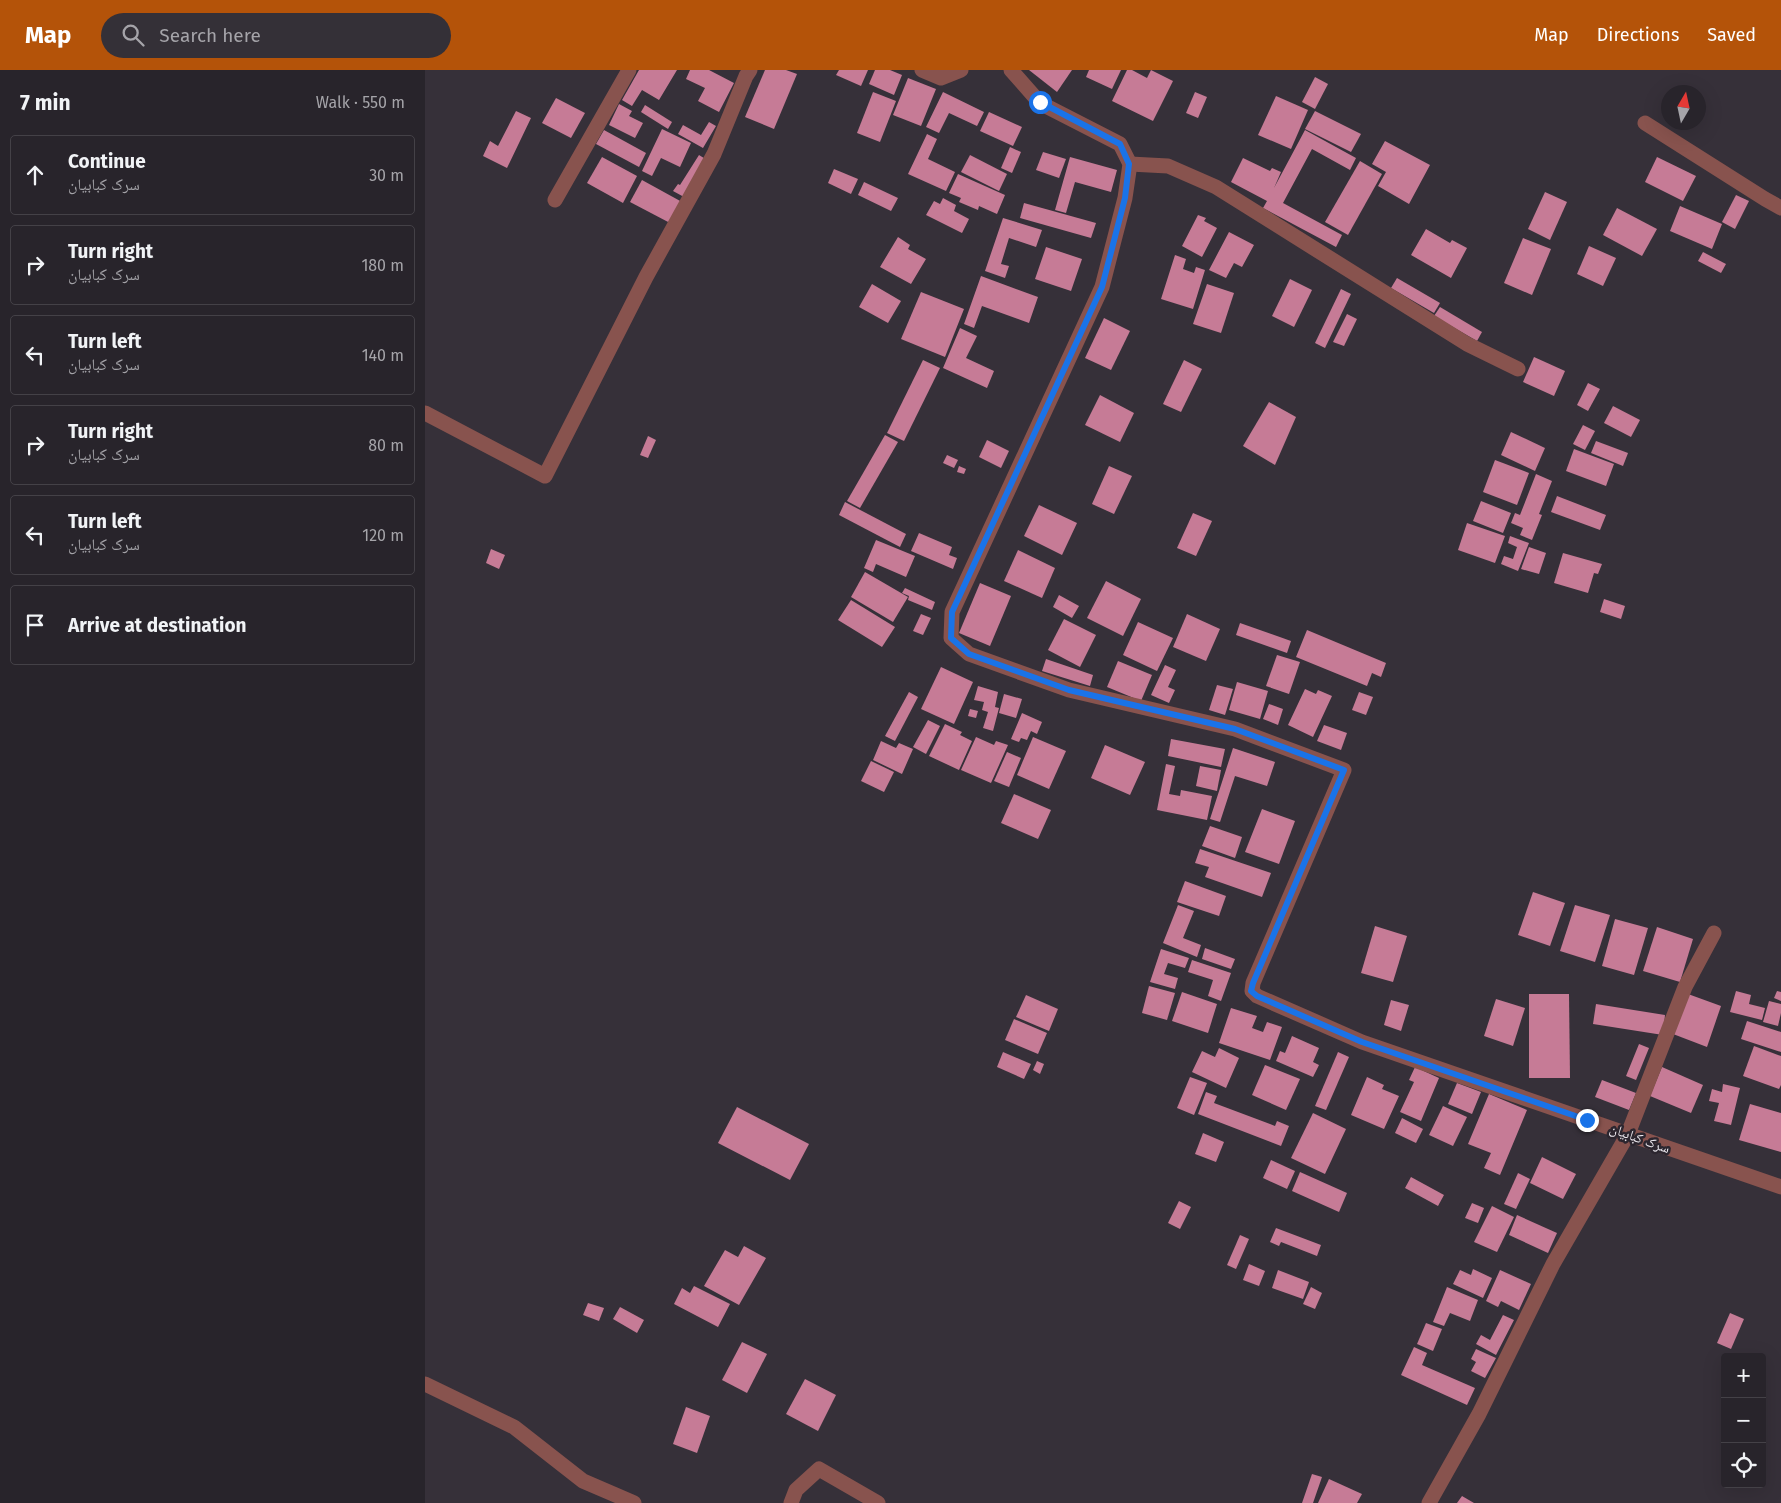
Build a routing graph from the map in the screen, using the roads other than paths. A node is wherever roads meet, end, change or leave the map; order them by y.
1 (629, 70) edge
2 (750, 70) edge
3 (922, 70) edge
4 (961, 70) edge
5 (1011, 70) edge
6 (1645, 123) dead end
7 (1129, 164) junction
8 (555, 200) dead end
9 (1781, 208) edge
10 (1518, 369) dead end
11 (425, 413) edge
12 (1713, 933) dead end
13 (1628, 1134) junction
14 (1781, 1187) edge
15 (425, 1384) edge
16 (634, 1503) edge
17 (791, 1503) edge
18 (878, 1503) edge
19 (1429, 1503) edge

1 - 8 street
2 - 11 street
3 - 4 street
5 - 7 street
6 - 9 street
7 - 10 street
7 - 13 street, سرک کبابیان
12 - 13 street
13 - 14 street, سرک کبابیان
13 - 19 street
15 - 16 street
17 - 18 street

